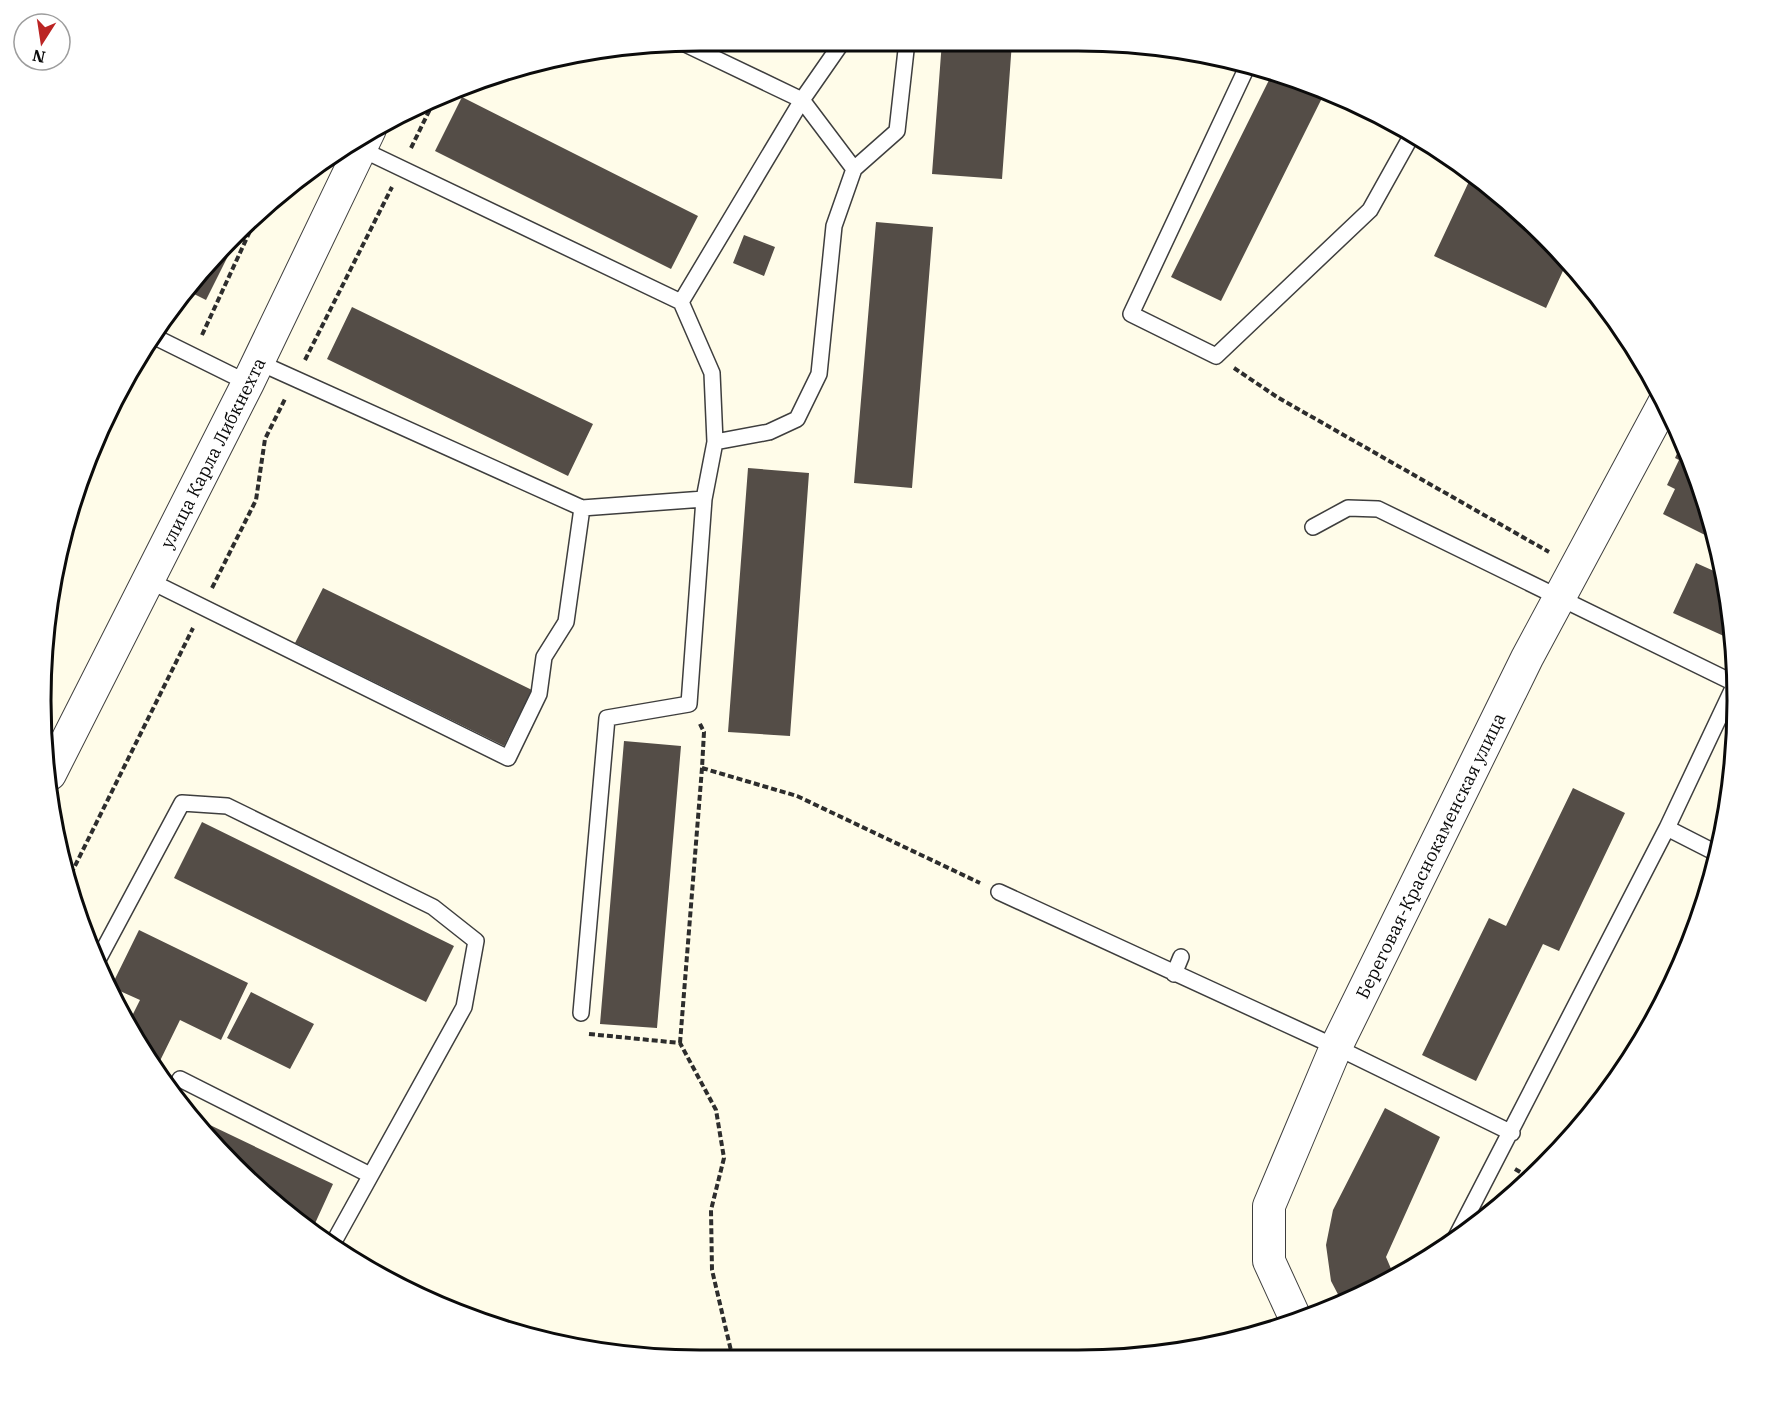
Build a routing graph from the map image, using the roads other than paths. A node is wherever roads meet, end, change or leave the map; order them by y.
1 (700, 51) edge
2 (836, 51) edge
3 (906, 51) edge
4 (1244, 73) edge
5 (802, 100) junction
6 (369, 142) edge
7 (1408, 142) edge
8 (361, 147) edge
9 (854, 169) junction
10 (681, 302) junction
11 (160, 340) edge
12 (253, 373) junction
13 (1659, 412) edge
14 (715, 441) junction
15 (704, 499) junction
16 (582, 507) junction
17 (1313, 527) dead end
18 (148, 580) junction
19 (1560, 597) junction
20 (1727, 680) edge
21 (1727, 699) edge
22 (55, 765) edge
23 (1667, 828) junction
24 (1710, 850) edge
25 (999, 892) road end
26 (102, 953) edge
27 (1181, 957) dead end
28 (1174, 974) junction
29 (581, 1013) road end
30 (1336, 1047) junction
31 (180, 1078) dead end
32 (1512, 1133) junction
33 (370, 1175) junction
34 (1464, 1222) edge
35 (336, 1238) edge
36 (1293, 1313) edge

1 - 5 lane
2 - 5 lane
3 - 9 lane
4 - 7 lane
5 - 9 lane
5 - 10 lane
6 - 10 lane
8 - 12 street, улица Карла Либкнехта
9 - 14 lane
10 - 14 lane
11 - 12 lane
12 - 16 lane
12 - 18 street, улица Карла Либкнехта
13 - 19 street, Береговая-Краснокаменская улица
14 - 15 lane
15 - 16 lane
15 - 29 lane
16 - 18 lane
17 - 19 lane
18 - 22 street, улица Карла Либкнехта
19 - 20 lane
19 - 30 street, Береговая-Краснокаменская улица
21 - 23 lane
23 - 24 lane
23 - 32 lane
25 - 28 lane
26 - 33 lane
27 - 28 lane
28 - 30 lane
30 - 32 lane
30 - 36 street, Береговая-Краснокаменская улица
31 - 33 lane
32 - 34 lane
33 - 35 lane

